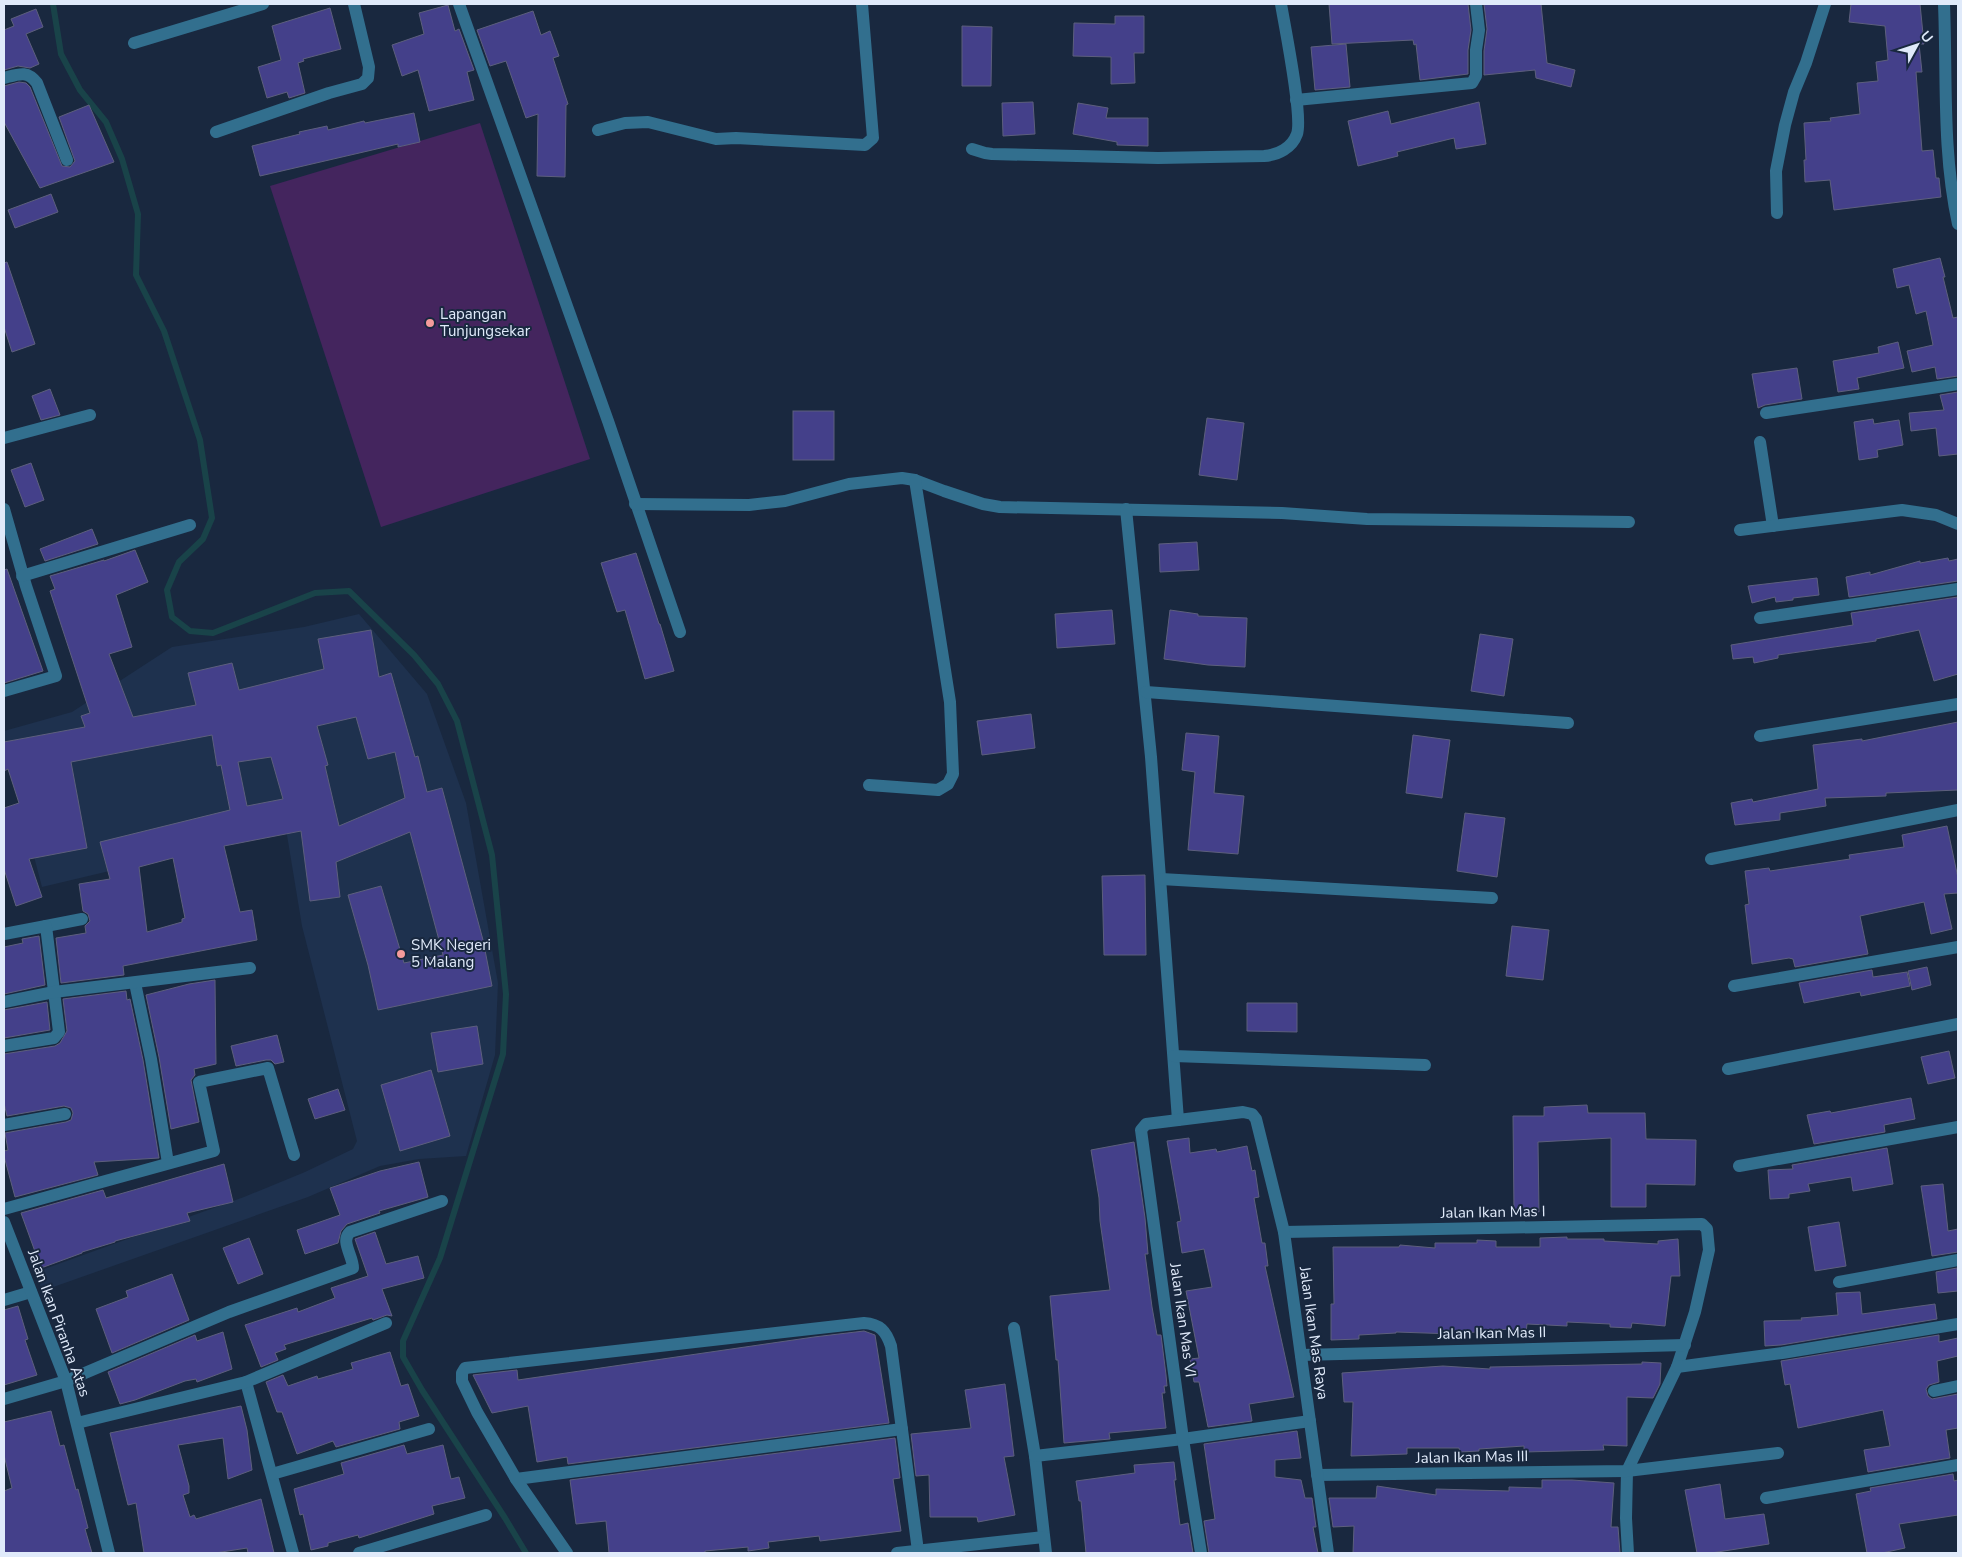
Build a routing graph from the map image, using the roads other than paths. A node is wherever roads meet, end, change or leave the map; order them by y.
1 (262, 4) edge
2 (354, 4) edge
3 (459, 4) edge
4 (862, 4) edge
5 (1281, 4) edge
6 (1476, 4) edge
7 (1826, 4) edge
8 (1944, 4) edge
9 (134, 44) dead end
10 (4, 78) edge
11 (1296, 100) junction
12 (598, 130) dead end
13 (216, 132) dead end
14 (972, 149) dead end
15 (66, 160) dead end
16 (1777, 213) dead end
17 (1958, 224) edge
18 (1958, 384) edge
19 (1766, 413) dead end
20 (90, 415) dead end
21 (4, 438) edge
22 (1760, 442) dead end
23 (916, 480) junction
24 (635, 504) junction
25 (4, 509) edge
26 (1126, 509) junction
27 (1629, 522) dead end
28 (1958, 524) edge
29 (190, 525) dead end
30 (1774, 526) junction
31 (1740, 530) dead end
32 (22, 576) junction
33 (1958, 589) edge
34 (1760, 618) dead end
35 (680, 632) dead end
36 (4, 691) edge
37 (1146, 692) junction
38 (1958, 704) edge
39 (1568, 723) dead end
40 (1760, 736) dead end
41 (870, 785) dead end
42 (1958, 810) edge
43 (1712, 858) dead end
44 (1161, 879) junction
45 (1492, 898) dead end
46 (82, 919) dead end
47 (46, 926) junction
48 (4, 934) edge
49 (1958, 947) edge
50 (250, 968) dead end
51 (135, 983) junction
52 (1734, 986) dead end
53 (54, 992) junction
54 (4, 1002) edge
55 (1958, 1024) edge
56 (4, 1046) edge
57 (1174, 1056) junction
58 (1424, 1065) dead end
59 (1728, 1069) dead end
60 (65, 1114) dead end
61 (1178, 1120) junction
62 (4, 1125) edge
63 (1958, 1127) edge
64 (294, 1155) dead end
65 (168, 1163) junction
66 (1739, 1166) dead end
67 (442, 1200) dead end
68 (4, 1209) edge
69 (4, 1222) edge
70 (1284, 1232) junction
71 (1958, 1260) edge
72 (1839, 1282) dead end
73 (31, 1292) junction
74 (4, 1300) edge
75 (386, 1323) dead end
76 (1958, 1324) edge
77 (1014, 1328) dead end
78 (1685, 1345) junction
79 (1301, 1354) junction
80 (1678, 1367) junction
81 (66, 1381) junction
82 (246, 1382) junction
83 (1958, 1386) edge
84 (1934, 1391) dead end
85 (4, 1399) edge
86 (1310, 1421) junction
87 (77, 1423) junction
88 (429, 1429) dead end
89 (902, 1429) junction
90 (1183, 1440) junction
91 (1778, 1452) dead end
92 (1035, 1456) junction
93 (1958, 1465) edge
94 (1627, 1471) junction
95 (272, 1474) junction
96 (1317, 1475) junction
97 (516, 1479) junction
98 (1766, 1498) dead end
99 (486, 1515) dead end
100 (1044, 1537) junction
101 (918, 1551) junction
102 (109, 1553) edge
103 (293, 1553) edge
104 (359, 1553) edge
105 (567, 1553) edge
106 (897, 1553) edge
107 (1046, 1553) edge
108 (1201, 1553) edge
109 (1328, 1553) edge
110 (1628, 1553) edge

1 - 9 street
2 - 13 street
3 - 24 street
4 - 12 street
5 - 11 street
6 - 11 street
7 - 16 street
8 - 17 street
10 - 15 street
11 - 14 street
18 - 19 street
20 - 21 street
22 - 30 street
23 - 24 street
23 - 26 street
23 - 41 street
24 - 35 street
25 - 32 street
26 - 27 street
26 - 37 street
28 - 30 street
29 - 32 street
30 - 31 street
32 - 36 street
33 - 34 street
37 - 39 street
37 - 44 street
38 - 40 street
42 - 43 street
44 - 45 street
44 - 57 street
46 - 47 street
47 - 48 street
47 - 53 street
49 - 52 street
50 - 51 street
51 - 53 street
51 - 65 street
53 - 54 street
53 - 56 street
55 - 59 street
57 - 58 street
57 - 61 street
60 - 62 street
61 - 70 street, Jalan Ikan Mas Raya
61 - 90 street, Jalan Ikan Mas VI
63 - 66 street
64 - 65 street
65 - 68 street
67 - 81 street
69 - 73 street, Jalan Ikan Piranha Atas
70 - 78 street, Jalan Ikan Mas I
70 - 79 street, Jalan Ikan Mas Raya
71 - 72 street
73 - 74 street
73 - 81 street, Jalan Ikan Piranha Atas
75 - 82 street
76 - 80 street
77 - 92 street
78 - 79 street, Jalan Ikan Mas II
78 - 80 street
79 - 86 street, Jalan Ikan Mas Raya
80 - 94 street
81 - 85 street
81 - 87 street, Jalan Ikan Piranha Atas
82 - 87 street
82 - 95 street
83 - 84 street
86 - 90 street
86 - 96 street, Jalan Ikan Mas Raya
87 - 102 street, Jalan Ikan Piranha Atas
88 - 95 street
89 - 97 street
89 - 97 street
89 - 101 street
90 - 92 street
90 - 108 street, Jalan Ikan Mas VI
91 - 94 street, Jalan Ikan Mas III
92 - 100 street
93 - 98 street
94 - 96 street, Jalan Ikan Mas III
94 - 110 street
95 - 103 street
96 - 109 street, Jalan Ikan Mas Raya
97 - 105 street
99 - 104 street
100 - 101 street
100 - 107 street
101 - 106 street

